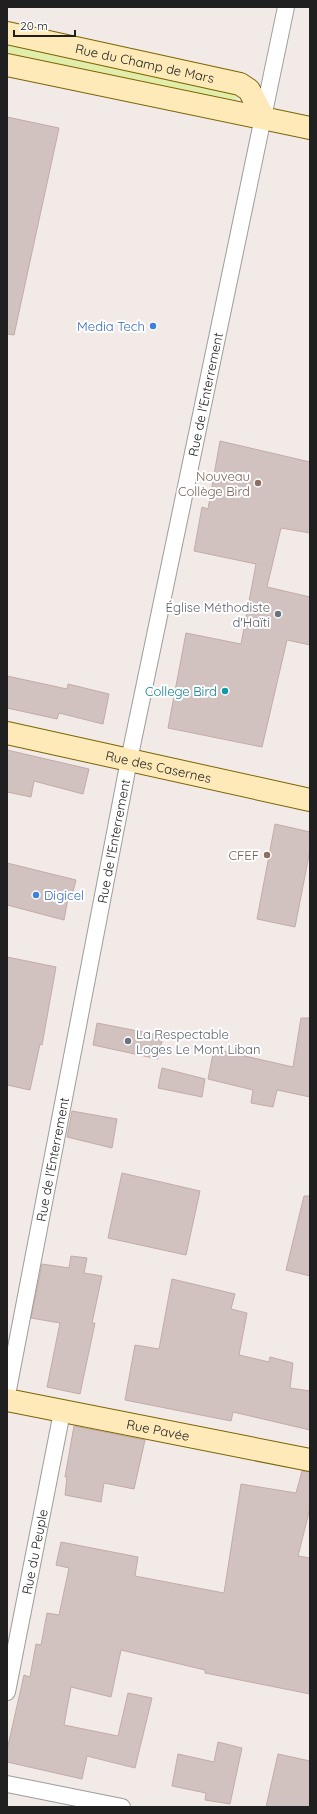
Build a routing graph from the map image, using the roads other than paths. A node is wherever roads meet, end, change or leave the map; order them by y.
1 (286, 7) edge
2 (7, 32) edge
3 (7, 65) edge
4 (264, 118) junction
5 (310, 128) edge
6 (7, 733) edge
7 (129, 760) junction
8 (310, 800) edge
9 (7, 1395) edge
10 (7, 1400) edge
11 (62, 1412) junction
12 (310, 1460) edge
13 (7, 1692) edge
14 (7, 1784) edge
15 (122, 1807) edge

1 - 4 street, Rue de l'Enterrement
2 - 4 main road, Rue du Champ de Mars
3 - 4 main road
4 - 5 main road
4 - 7 street, Rue de l'Enterrement
6 - 7 main road, Rue des Casernes
7 - 8 main road, Rue des Casernes
7 - 9 street, Rue de l'Enterrement
10 - 11 main road, Rue Pavée
11 - 12 main road, Rue Pavée
11 - 13 street, Rue du Peuple
14 - 15 street

